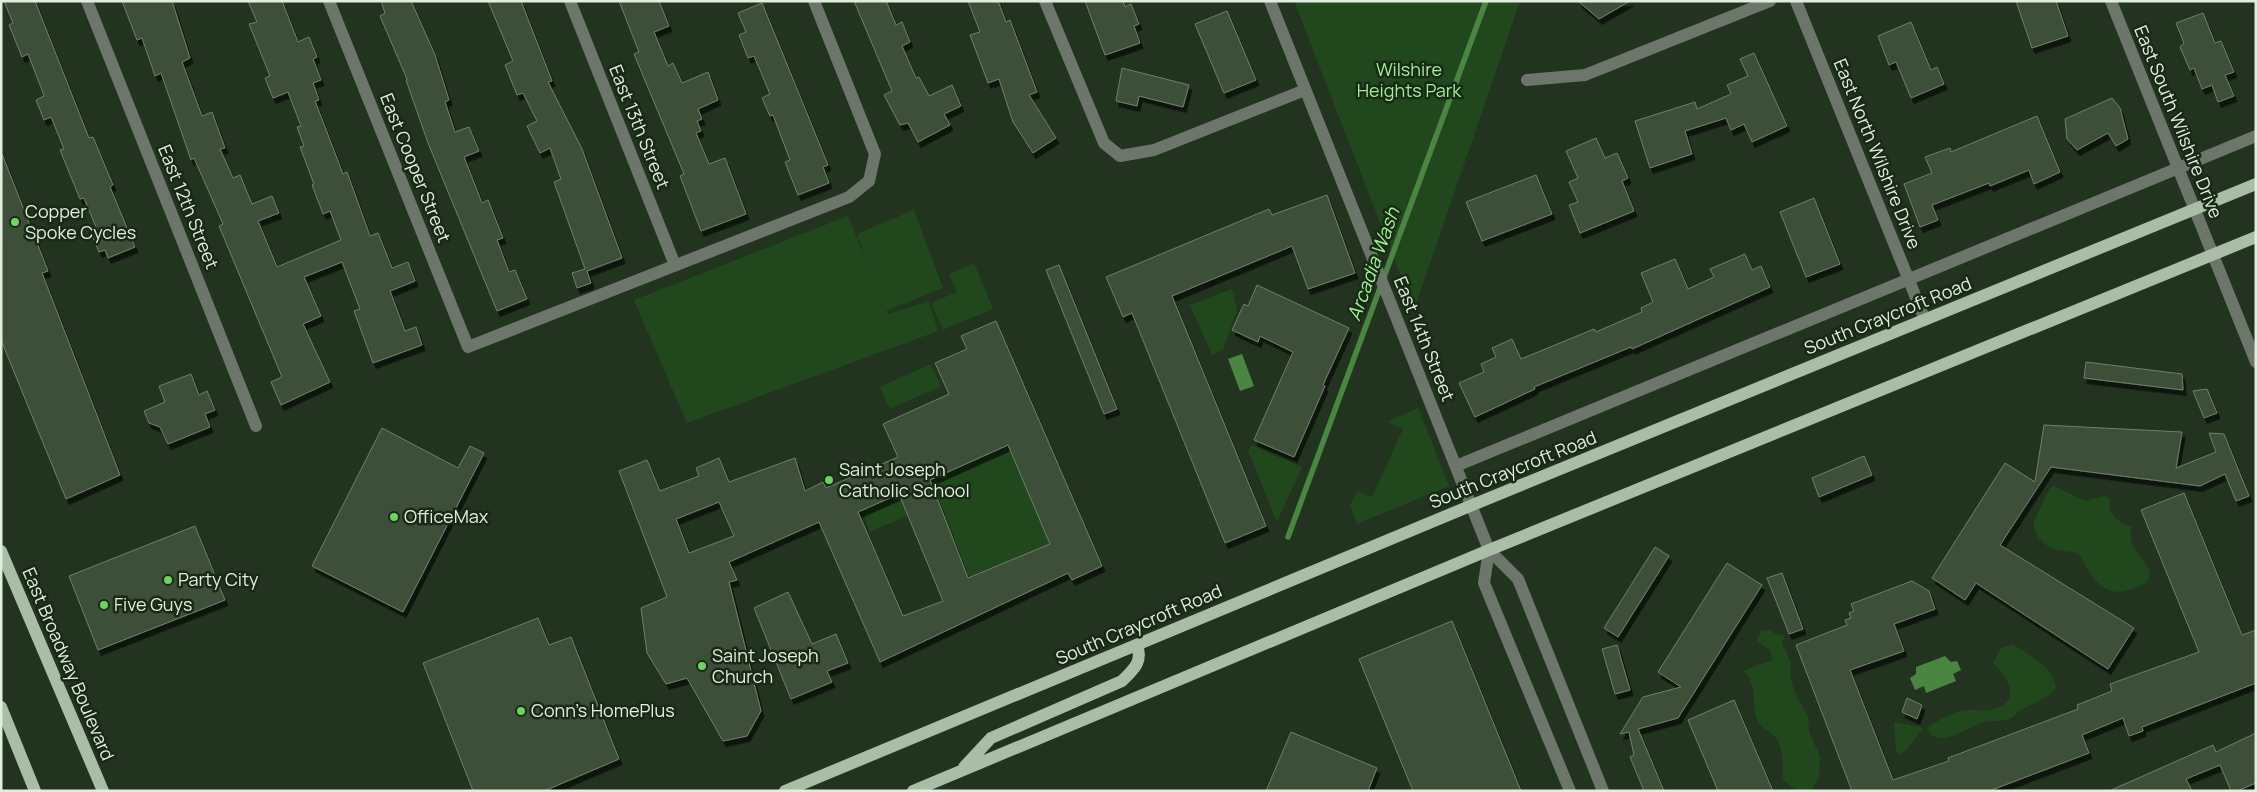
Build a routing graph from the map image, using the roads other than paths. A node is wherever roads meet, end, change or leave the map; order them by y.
1 (87, 1) edge
2 (329, 1) edge
3 (570, 1) edge
4 (814, 1) edge
5 (1045, 1) edge
6 (1270, 1) edge
7 (1770, 1) edge
8 (1796, 1) edge
9 (2111, 1) edge
10 (1527, 80) dead end
11 (1305, 90) junction
12 (2256, 136) edge
13 (2178, 168) junction
14 (2256, 184) edge
15 (2194, 209) junction
16 (2256, 238) edge
17 (2213, 255) junction
18 (675, 265) junction
19 (1909, 279) junction
20 (1925, 320) junction
21 (2256, 362) edge
22 (256, 426) dead end
23 (1456, 466) junction
24 (1471, 506) junction
25 (1489, 550) junction
26 (1, 551) edge
27 (1137, 645) junction
28 (1, 707) edge
29 (961, 771) junction
30 (35, 791) edge
31 (103, 791) edge
32 (785, 791) edge
33 (913, 791) edge
34 (1570, 791) edge
35 (1603, 791) edge

1 - 22 street, East 12th Street
2 - 18 street, East Cooper Street
3 - 18 street, East 13th Street
4 - 18 street
5 - 11 street
6 - 11 street, East 14th Street
7 - 10 street
8 - 19 street, East North Wilshire Drive
9 - 13 street, East South Wilshire Drive
11 - 23 street, East 14th Street
12 - 13 street, South Craycroft Road
13 - 15 street, East South Wilshire Drive
13 - 19 street, South Craycroft Road
14 - 15 main road, South Craycroft Road
15 - 17 street, East South Wilshire Drive
15 - 20 main road, South Craycroft Road
16 - 17 main road
17 - 21 street, East South Wilshire Drive
17 - 25 main road
19 - 20 street, East North Wilshire Drive
19 - 23 street, South Craycroft Road
20 - 24 main road, South Craycroft Road
23 - 24 street, East 14th Street
24 - 25 street, East 14th Street
24 - 27 main road, South Craycroft Road
25 - 29 main road
25 - 34 street
25 - 35 street
26 - 31 main road, East Broadway Boulevard
27 - 29 main road
27 - 32 main road, South Craycroft Road
28 - 30 main road
29 - 33 main road

